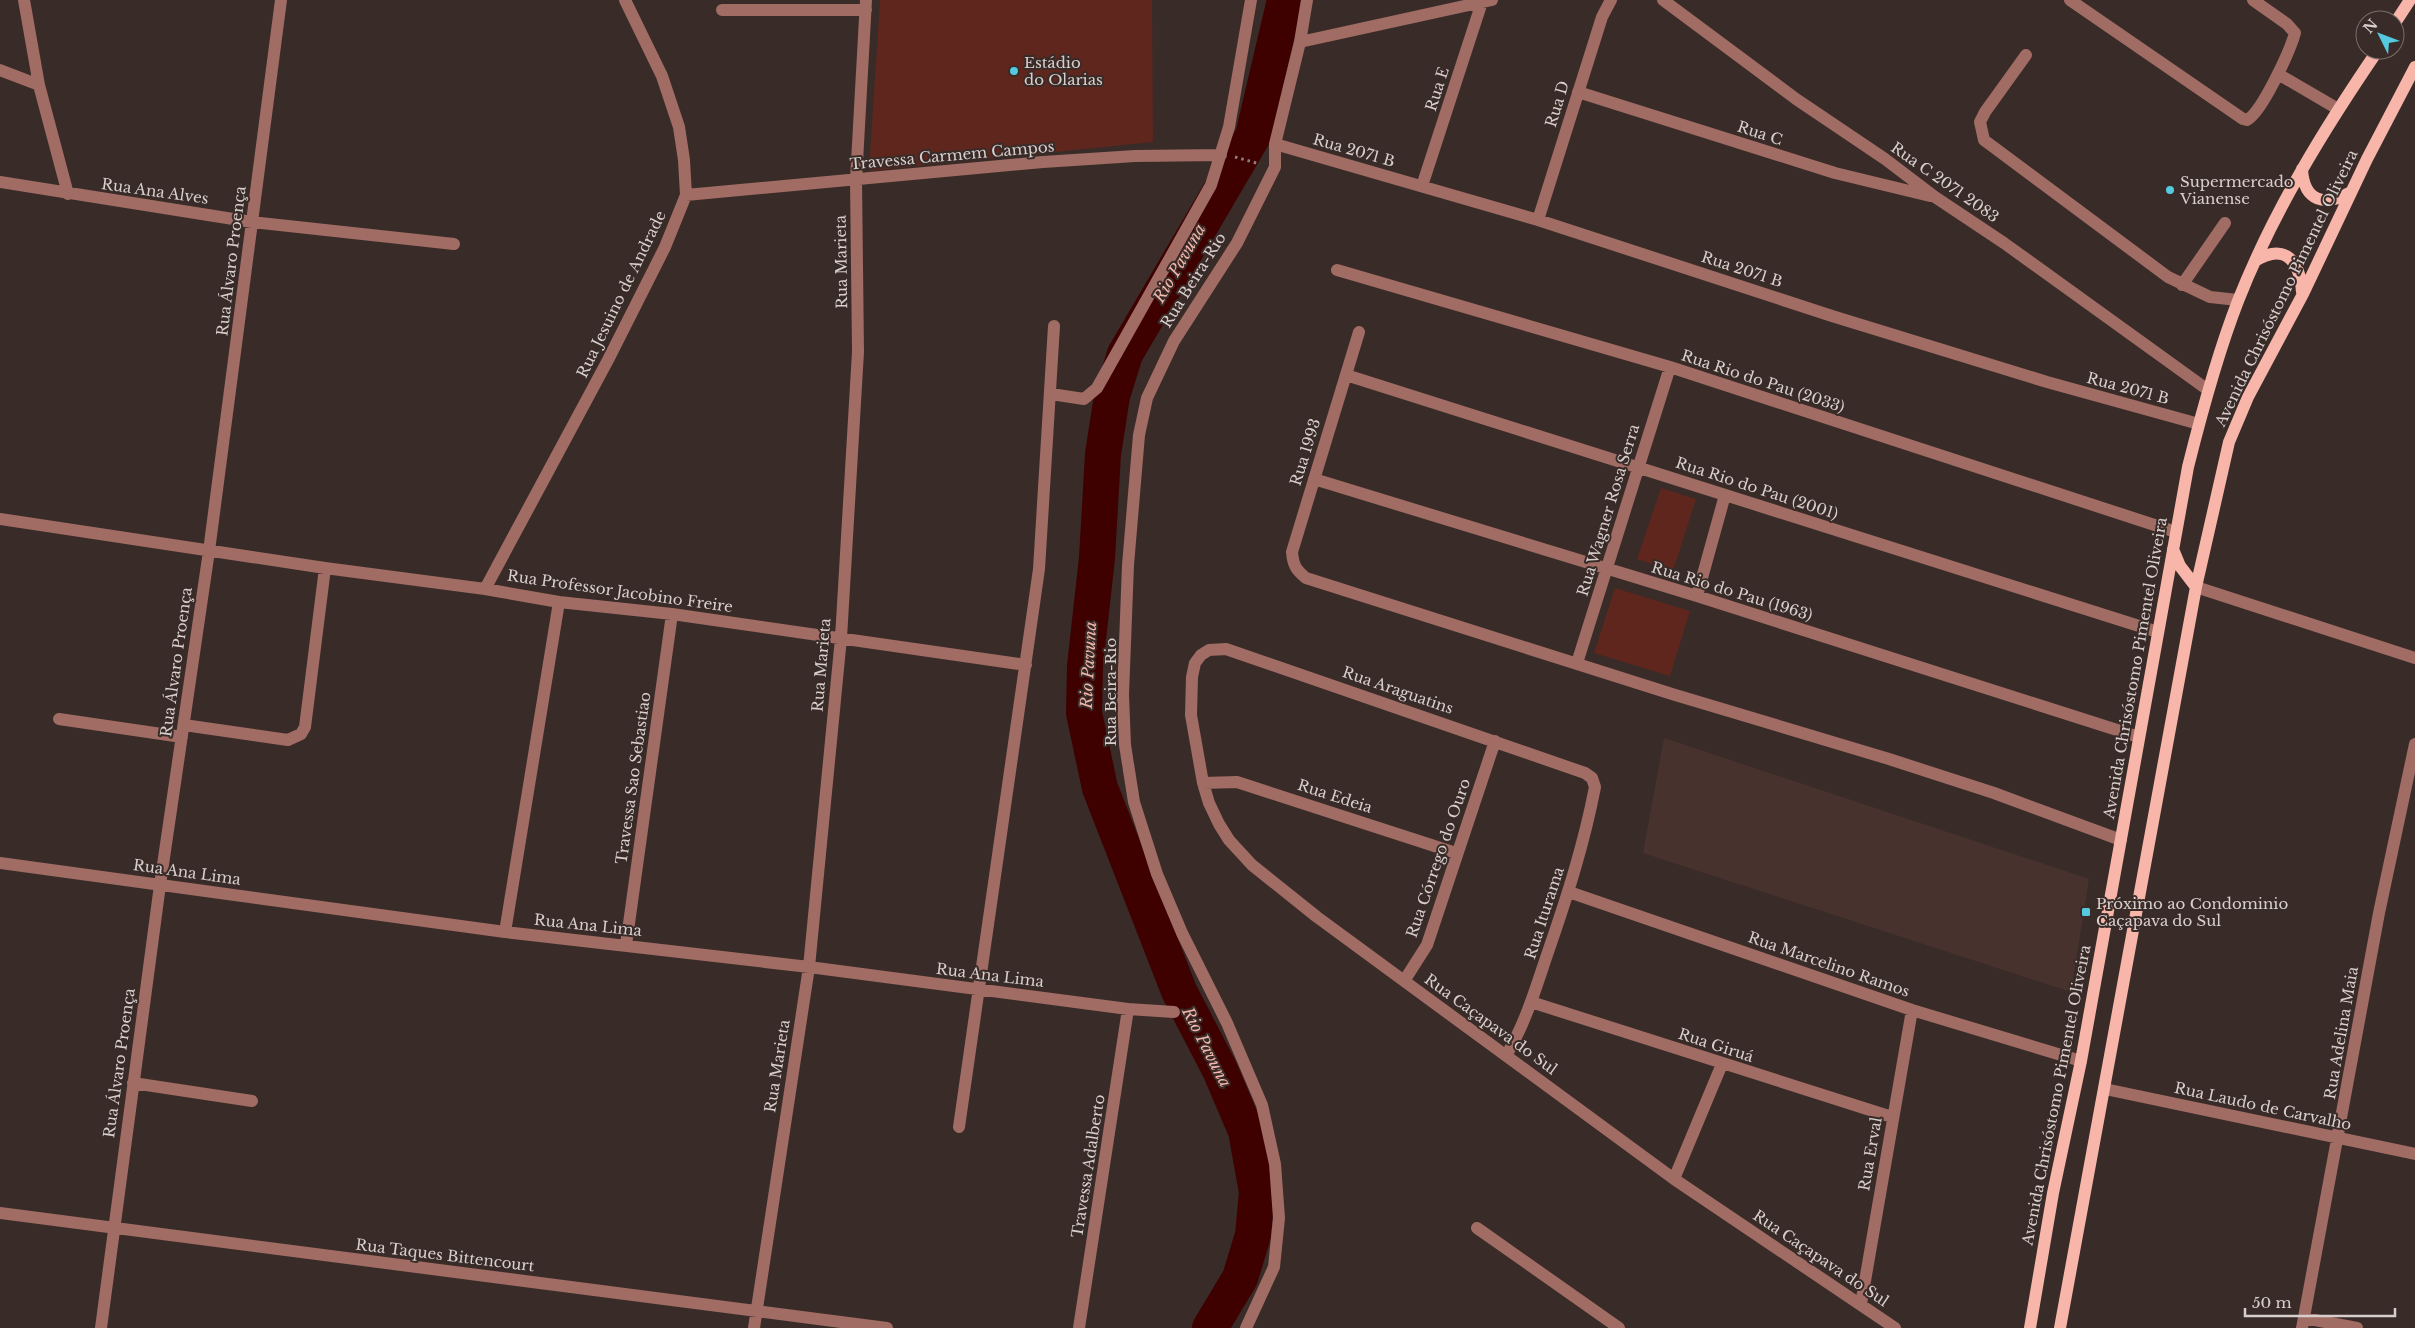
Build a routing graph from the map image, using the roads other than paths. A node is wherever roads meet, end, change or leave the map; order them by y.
1 (24, 0) edge
2 (281, 0) edge
3 (625, 0) edge
4 (1251, 0) edge
5 (1307, 0) edge
6 (1612, 0) edge
7 (1663, 0) edge
8 (2070, 0) edge
9 (2253, 0) edge
10 (1487, 1) edge
11 (866, 5) edge
12 (722, 10) dead end
13 (1300, 42) junction
14 (2026, 55) dead end
15 (2371, 60) edge
16 (2415, 67) edge
17 (0, 70) edge
18 (2278, 74) junction
19 (39, 85) junction
20 (1578, 92) junction
21 (2338, 109) junction
22 (1275, 144) junction
23 (1226, 156) junction
24 (2302, 169) junction
25 (856, 180) junction
26 (0, 182) edge
27 (1422, 186) junction
28 (2351, 192) junction
29 (68, 194) junction
30 (686, 195) junction
31 (1935, 197) junction
32 (1538, 220) junction
33 (252, 222) junction
34 (2225, 223) dead end
35 (454, 244) dead end
36 (2255, 261) junction
37 (1337, 270) dead end
38 (2182, 285) junction
39 (2302, 294) junction
40 (2238, 300) junction
41 (1054, 326) dead end
42 (1359, 332) dead end
43 (1670, 368) junction
44 (1346, 375) junction
45 (2208, 390) junction
46 (1051, 394) junction
47 (2199, 424) junction
48 (1638, 467) junction
49 (1314, 479) junction
50 (1726, 495) junction
51 (0, 519) edge
52 (2176, 532) junction
53 (2173, 548) junction
54 (209, 551) junction
55 (325, 568) junction
56 (1606, 570) junction
57 (2196, 587) junction
58 (485, 589) junction
59 (1696, 596) junction
60 (559, 602) junction
61 (672, 614) junction
62 (2158, 632) junction
63 (841, 638) junction
64 (2415, 658) edge
65 (1195, 662) joint
66 (1577, 663) junction
67 (1026, 666) junction
68 (59, 719) dead end
69 (183, 731) junction
70 (2139, 737) junction
71 (1495, 741) junction
72 (2415, 744) edge
73 (1592, 778) joint
74 (1203, 783) junction
75 (2121, 840) junction
76 (1456, 853) junction
77 (0, 863) edge
78 (160, 885) junction
79 (1569, 892) junction
80 (505, 932) junction
81 (626, 946) junction
82 (809, 967) junction
83 (1404, 981) junction
84 (978, 990) junction
85 (1532, 1002) junction
86 (1128, 1009) junction
87 (1912, 1010) junction
88 (1174, 1012) dead end
89 (1507, 1054) junction
90 (2080, 1061) junction
91 (1722, 1064) junction
92 (133, 1083) junction
93 (2105, 1089) junction
94 (252, 1101) dead end
95 (1892, 1116) junction
96 (959, 1127) dead end
97 (2338, 1138) junction
98 (2415, 1154) edge
99 (1674, 1179) junction
100 (0, 1213) edge
101 (113, 1228) junction
102 (1477, 1228) dead end
103 (1861, 1304) junction
104 (756, 1312) junction
105 (2303, 1323) edge
106 (101, 1328) edge
107 (754, 1328) edge
108 (887, 1328) edge
109 (1079, 1328) edge
110 (1246, 1328) edge
111 (1619, 1328) edge
112 (1895, 1328) edge
113 (2030, 1328) edge
114 (2060, 1328) edge
115 (2357, 1328) edge

1 - 19 street
2 - 33 street, Rua Álvaro Proença
3 - 30 street, Rua Jesuino de Andrade
4 - 23 street
5 - 13 street, Rua Beira-Rio
6 - 20 street, Rua D
7 - 31 street, Rua C 2071 2083
8 - 18 street
9 - 18 street
10 - 13 street
10 - 27 street, Rua E
11 - 12 street
11 - 25 street, Rua Marieta
13 - 22 street, Rua Beira-Rio
14 - 38 street
15 - 21 main road, Avenida Chrisóstomo Pimentel Oliveira
16 - 28 main road, Avenida Chrisóstomo Pimentel Oliveira
17 - 19 street
18 - 21 street
19 - 29 street
20 - 31 street, Rua C
20 - 32 street, Rua D
21 - 24 main road, Avenida Chrisóstomo Pimentel Oliveira
22 - 27 street, Rua 2071 B
22 - 110 street, Rua Beira-Rio
23 - 25 street, Travessa Carmem Campos
23 - 46 street
24 - 28 main road
24 - 36 main road, Avenida Chrisóstomo Pimentel Oliveira
25 - 30 street, Travessa Carmem Campos
25 - 63 street, Rua Marieta
26 - 29 street, Rua Ana Alves
27 - 32 street, Rua 2071 B
28 - 39 main road, Avenida Chrisóstomo Pimentel Oliveira
29 - 33 street, Rua Ana Alves
30 - 58 street, Rua Jesuino de Andrade
31 - 45 street, Rua C 2071 2083
32 - 47 street, Rua 2071 B
33 - 35 street, Rua Ana Alves
33 - 54 street, Rua Álvaro Proença
34 - 38 street
36 - 39 main road
36 - 40 main road, Avenida Chrisóstomo Pimentel Oliveira
37 - 43 street, Rua Rio do Pau (2033)
38 - 40 street
39 - 57 main road, Avenida Chrisóstomo Pimentel Oliveira
40 - 45 main road, Avenida Chrisóstomo Pimentel Oliveira
41 - 46 street
42 - 44 street, Rua 1993
43 - 48 street, Rua Wagner Rosa Serra
43 - 52 street, Rua Rio do Pau (2033)
44 - 48 street, Rua Rio do Pau (2001)
44 - 49 street, Rua 1993
45 - 47 main road, Avenida Chrisóstomo Pimentel Oliveira
46 - 67 street
47 - 52 main road, Avenida Chrisóstomo Pimentel Oliveira
48 - 50 street, Rua Rio do Pau (2001)
48 - 56 street, Rua Wagner Rosa Serra
49 - 56 street, Rua Rio do Pau (1963)
49 - 66 street, Rua 1993
50 - 59 street
50 - 62 street, Rua Rio do Pau (2001)
51 - 54 street, Rua Professor Jacobino Freire
52 - 53 main road, Avenida Chrisóstomo Pimentel Oliveira
53 - 57 main road
53 - 62 main road, Avenida Chrisóstomo Pimentel Oliveira
54 - 55 street, Rua Professor Jacobino Freire
54 - 69 street, Rua Álvaro Proença
55 - 58 street, Rua Professor Jacobino Freire
55 - 69 street
56 - 59 street, Rua Rio do Pau (1963)
56 - 66 street, Rua Wagner Rosa Serra
57 - 64 street
57 - 93 main road, Avenida Chrisóstomo Pimentel Oliveira
58 - 60 street, Rua Professor Jacobino Freire
59 - 70 street, Rua Rio do Pau (1963)
60 - 61 street, Rua Professor Jacobino Freire
60 - 80 street
61 - 63 street, Rua Professor Jacobino Freire
61 - 81 street, Travessa Sao Sebastiao
62 - 70 main road, Avenida Chrisóstomo Pimentel Oliveira
63 - 67 street, Rua Professor Jacobino Freire
63 - 82 street, Rua Marieta
65 - 71 street, Rua Araguatins
65 - 74 street, Rua Caçapava do Sul
66 - 75 street
67 - 84 street
68 - 69 street
69 - 78 street, Rua Álvaro Proença
70 - 75 main road, Avenida Chrisóstomo Pimentel Oliveira
71 - 73 street, Rua Araguatins
71 - 76 street, Rua Córrego do Ouro
72 - 97 street, Rua Adelina Maia
73 - 79 street, Rua Iturama
74 - 76 street, Rua Edeia
74 - 83 street, Rua Caçapava do Sul
75 - 90 main road, Avenida Chrisóstomo Pimentel Oliveira
76 - 83 street, Rua Córrego do Ouro
77 - 78 street, Rua Ana Lima
78 - 80 street, Rua Ana Lima
78 - 92 street, Rua Álvaro Proença
79 - 85 street, Rua Iturama
79 - 87 street, Rua Marcelino Ramos
80 - 81 street, Rua Ana Lima
81 - 82 street, Rua Ana Lima
82 - 84 street, Rua Ana Lima
82 - 104 street, Rua Marieta
83 - 89 street, Rua Caçapava do Sul
84 - 86 street, Rua Ana Lima
84 - 96 street
85 - 89 street, Rua Iturama
85 - 91 street, Rua Giruá
86 - 88 street, Rua Ana Lima
86 - 109 street, Travessa Adalberto
87 - 90 street, Rua Marcelino Ramos
87 - 95 street, Rua Erval
89 - 99 street, Rua Caçapava do Sul
90 - 113 main road, Avenida Chrisóstomo Pimentel Oliveira
91 - 95 street, Rua Giruá
91 - 99 street
92 - 94 street
92 - 101 street, Rua Álvaro Proença
93 - 97 street, Rua Laudo de Carvalho
93 - 114 main road, Avenida Chrisóstomo Pimentel Oliveira
95 - 103 street, Rua Erval
97 - 98 street, Rua Laudo de Carvalho
97 - 105 street, Rua Adelina Maia
99 - 103 street, Rua Caçapava do Sul
100 - 101 street, Rua Taques Bittencourt
101 - 104 street, Rua Taques Bittencourt
101 - 106 street, Rua Álvaro Proença
102 - 111 street
103 - 112 street, Rua Caçapava do Sul
104 - 107 street, Rua Marieta
104 - 108 street, Rua Taques Bittencourt
105 - 115 street

